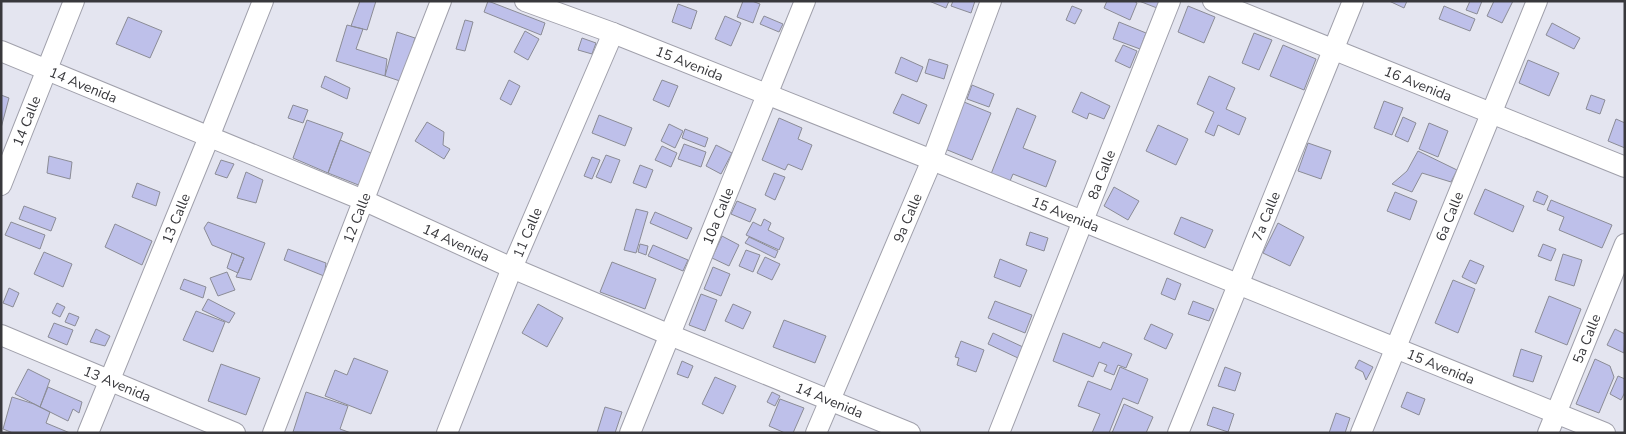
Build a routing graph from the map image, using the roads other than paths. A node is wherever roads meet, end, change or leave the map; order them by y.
1 (74, 1) edge
2 (263, 1) edge
3 (441, 1) edge
4 (525, 1) edge
5 (805, 1) edge
6 (992, 1) edge
7 (1170, 1) edge
8 (1213, 1) edge
9 (1353, 1) edge
10 (1537, 1) edge
11 (612, 33) junction
12 (1334, 50) junction
13 (1, 51) edge
14 (48, 71) junction
15 (768, 94) junction
16 (1491, 113) junction
17 (209, 137) junction
18 (932, 160) junction
19 (1625, 167) edge
20 (1, 185) edge
21 (364, 200) junction
22 (1082, 220) junction
23 (1625, 244) edge
24 (512, 268) junction
25 (1238, 284) junction
26 (1, 335) edge
27 (670, 336) junction
28 (1395, 348) junction
29 (109, 380) junction
30 (829, 399) junction
31 (1556, 413) junction
32 (88, 433) edge
33 (235, 433) edge
34 (273, 433) edge
35 (447, 433) edge
36 (630, 433) edge
37 (816, 433) edge
38 (910, 433) edge
39 (998, 433) edge
40 (1178, 433) edge
41 (1361, 433) edge
42 (1548, 433) edge
43 (1605, 433) edge

1 - 14 street, 14 Calle
2 - 17 street, 13 Calle
3 - 21 street, 12 Calle
4 - 11 street, 15 Avenida
5 - 15 street, 10a Calle
6 - 18 street, 9a Calle
7 - 22 street, 8a Calle
8 - 12 street, 16 Avenida
9 - 12 street, 7a Calle
10 - 16 street, 6a Calle
11 - 15 street, 15 Avenida
11 - 24 street, 11 Calle
12 - 16 street, 16 Avenida
12 - 25 street, 7a Calle
13 - 14 street, 14 Avenida
14 - 17 street, 14 Avenida
14 - 20 street, 14 Calle
15 - 18 street, 15 Avenida
15 - 27 street, 10a Calle
16 - 19 street, 16 Avenida
16 - 28 street, 6a Calle
17 - 21 street, 14 Avenida
17 - 29 street, 13 Calle
18 - 22 street, 15 Avenida
18 - 30 street, 9a Calle
21 - 24 street, 14 Avenida
21 - 34 street, 12 Calle
22 - 25 street, 15 Avenida
22 - 39 street, 8a Calle
23 - 31 street, 5a Calle
24 - 27 street, 14 Avenida
24 - 35 street, 11 Calle
25 - 28 street, 15 Avenida
25 - 40 street, 7a Calle
26 - 29 street, 13 Avenida
27 - 30 street, 14 Avenida
27 - 36 street, 10a Calle
28 - 31 street, 15 Avenida
28 - 41 street, 6a Calle
29 - 32 street, 13 Calle
29 - 33 street, 13 Avenida
30 - 37 street, 9a Calle
30 - 38 street, 14 Avenida
31 - 42 street, 5a Calle
31 - 43 street, 15 Avenida

